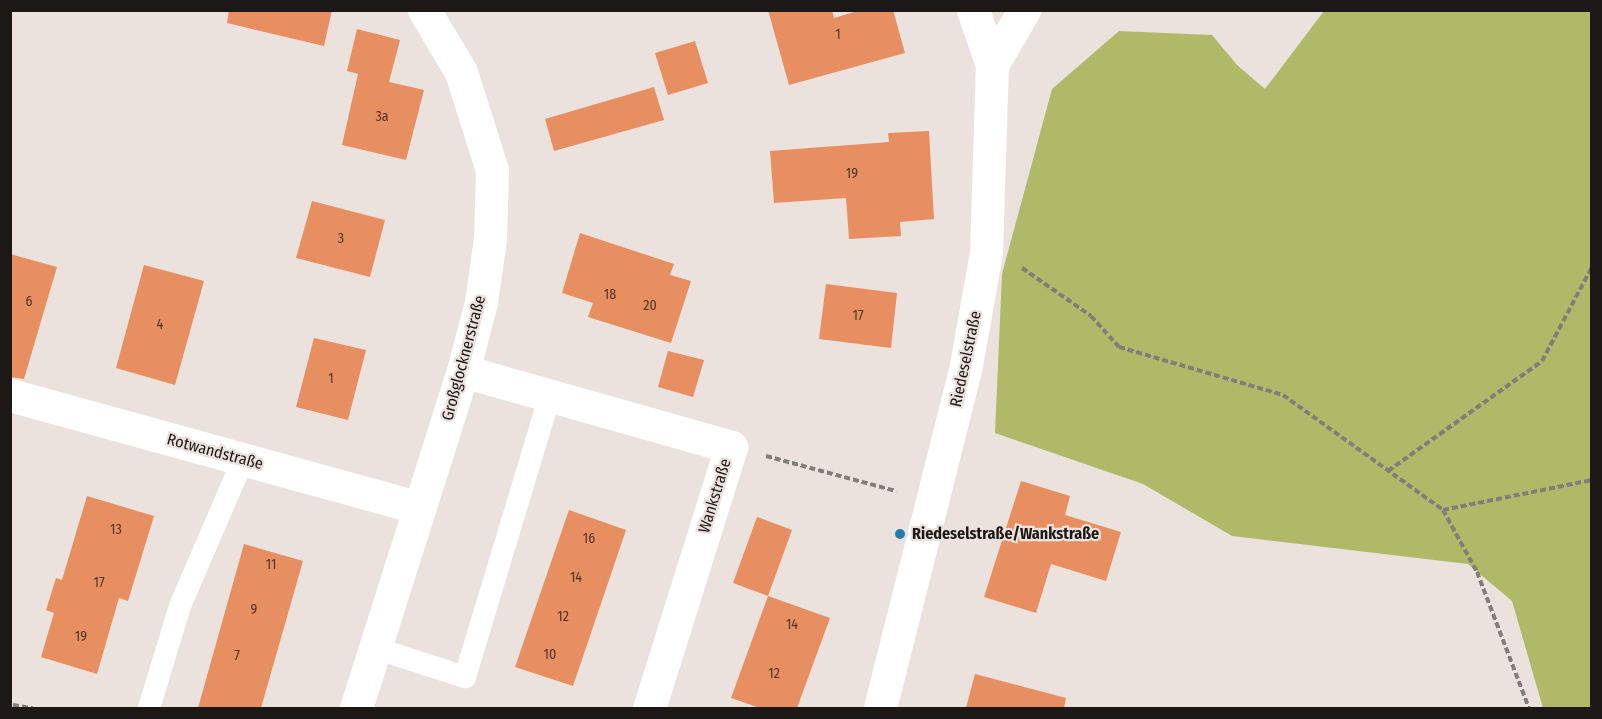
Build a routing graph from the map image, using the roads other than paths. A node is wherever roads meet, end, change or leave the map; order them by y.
1 (424, 10) edge
2 (973, 10) edge
3 (1024, 10) edge
4 (992, 65) junction
5 (463, 371) junction
6 (10, 395) edge
7 (550, 396) junction
8 (243, 460) junction
9 (420, 508) junction
10 (375, 648) junction
11 (148, 708) edge
12 (356, 708) edge
13 (650, 708) edge
14 (880, 708) edge

1 - 5 street, Großglocknerstraße
2 - 4 street
3 - 4 street, Riedeselstraße
4 - 14 street, Riedeselstraße
5 - 7 street, Wankstraße
5 - 9 street, Großglocknerstraße
6 - 8 street, Rotwandstraße
7 - 10 lane
7 - 13 street, Wankstraße
8 - 9 street, Rotwandstraße
8 - 11 lane
9 - 10 street, Großglocknerstraße
10 - 12 street, Großglocknerstraße

